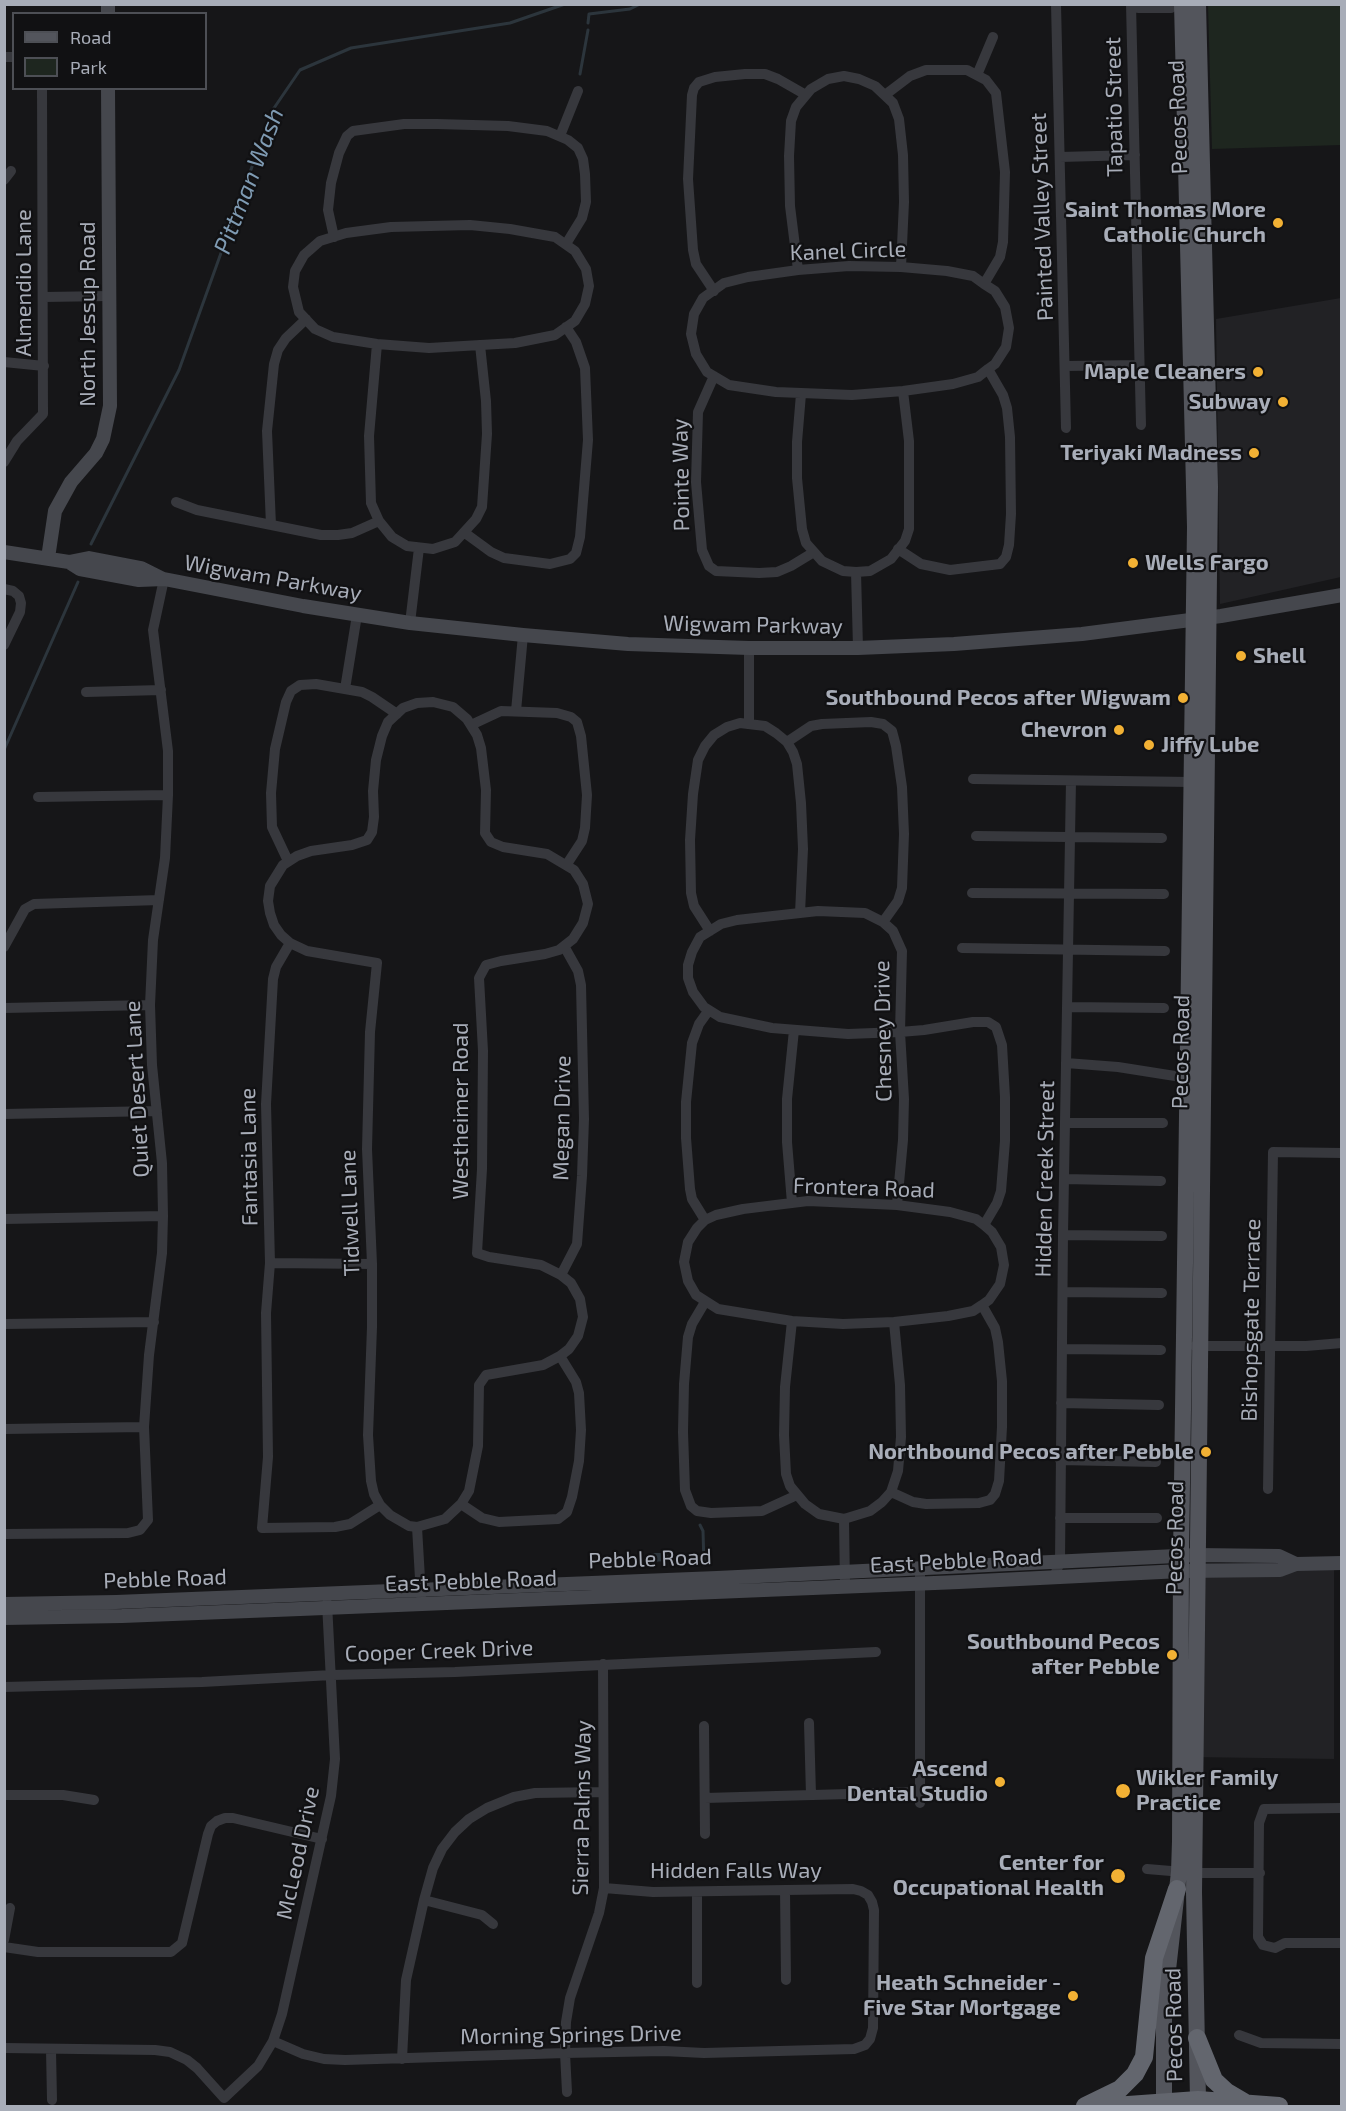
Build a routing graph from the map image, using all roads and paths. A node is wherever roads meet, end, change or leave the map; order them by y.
1 (1056, 4) edge
2 (1132, 4) edge
3 (1176, 4) edge
4 (1182, 4) edge
5 (1198, 4) edge
6 (993, 37) dead end
7 (977, 75) junction
8 (42, 90) edge
9 (108, 90) edge
10 (578, 91) dead end
11 (806, 95) junction
12 (885, 95) junction
13 (560, 136) junction
14 (1135, 155) junction
15 (1060, 157) junction
16 (334, 237) junction
17 (566, 244) junction
18 (901, 267) junction
19 (798, 270) junction
20 (984, 284) junction
21 (714, 291) junction
22 (44, 297) junction
23 (110, 297) junction
24 (1197, 299) junction
25 (306, 319) junction
26 (566, 327) junction
27 (377, 344) junction
28 (480, 345) junction
29 (4, 362) edge
30 (1139, 365) junction
31 (44, 366) junction
32 (1066, 366) junction
33 (988, 369) junction
34 (714, 376) junction
35 (903, 391) junction
36 (801, 394) junction
37 (1141, 424) dead end
38 (1066, 428) dead end
39 (4, 462) edge
40 (176, 502) dead end
41 (379, 521) junction
42 (271, 525) junction
43 (465, 533) junction
44 (419, 548) junction
45 (898, 549) junction
46 (4, 552) edge
47 (814, 552) junction
48 (48, 558) junction
49 (856, 572) junction
50 (164, 579) junction
51 (4, 590) edge
52 (1341, 595) edge
53 (357, 615) junction
54 (1201, 619) junction
55 (410, 623) junction
56 (523, 635) junction
57 (4, 645) edge
58 (749, 648) junction
59 (858, 648) junction
60 (345, 689) junction
61 (161, 690) junction
62 (86, 692) dead end
63 (516, 711) junction
64 (397, 714) junction
65 (748, 724) junction
66 (471, 725) junction
67 (787, 742) junction
68 (973, 779) dead end
69 (1071, 780) junction
70 (1191, 782) junction
71 (168, 795) junction
72 (38, 797) dead end
73 (1198, 818) junction
74 (976, 836) dead end
75 (1070, 837) junction
76 (1162, 838) dead end
77 (288, 861) junction
78 (567, 864) junction
79 (1069, 892) junction
80 (972, 893) dead end
81 (1164, 894) dead end
82 (159, 900) junction
83 (800, 913) junction
84 (883, 922) junction
85 (710, 931) junction
86 (291, 943) junction
87 (564, 946) junction
88 (4, 947) edge
89 (962, 948) dead end
90 (1067, 950) junction
91 (1165, 951) dead end
92 (150, 1005) junction
93 (1067, 1007) junction
94 (4, 1008) edge
95 (1164, 1008) dead end
96 (709, 1010) junction
97 (794, 1030) junction
98 (900, 1032) junction
99 (1066, 1063) junction
100 (1195, 1079) junction
101 (157, 1111) junction
102 (4, 1114) edge
103 (1065, 1123) junction
104 (1163, 1123) dead end
105 (1341, 1153) edge
106 (1064, 1179) junction
107 (1161, 1180) dead end
108 (792, 1203) junction
109 (897, 1205) junction
110 (163, 1216) junction
111 (4, 1219) edge
112 (705, 1220) junction
113 (984, 1225) junction
114 (1063, 1235) junction
115 (1162, 1236) dead end
116 (270, 1263) junction
117 (372, 1264) junction
118 (561, 1275) junction
119 (1063, 1292) junction
120 (1162, 1293) dead end
121 (705, 1302) junction
122 (982, 1305) junction
123 (792, 1321) junction
124 (154, 1322) junction
125 (894, 1322) junction
126 (4, 1324) edge
127 (1341, 1343) edge
128 (1192, 1346) junction
129 (1269, 1346) junction
130 (1062, 1349) junction
131 (1161, 1350) dead end
132 (560, 1356) junction
133 (1061, 1403) junction
134 (1160, 1405) dead end
135 (144, 1427) junction
136 (4, 1429) edge
137 (1060, 1460) junction
138 (1156, 1462) dead end
139 (1268, 1489) dead end
140 (891, 1492) junction
141 (796, 1495) junction
142 (461, 1504) junction
143 (380, 1505) junction
144 (1060, 1518) junction
145 (1157, 1518) dead end
146 (844, 1519) junction
147 (417, 1527) junction
148 (4, 1534) edge
149 (1060, 1562) junction
150 (1341, 1563) edge
151 (1188, 1565) junction
152 (920, 1569) junction
153 (1054, 1577) junction
154 (844, 1580) junction
155 (920, 1584) junction
156 (421, 1590) junction
157 (327, 1593) junction
158 (4, 1604) edge
159 (422, 1604) junction
160 (327, 1608) junction
161 (4, 1618) edge
162 (876, 1652) dead end
163 (603, 1665) junction
164 (332, 1675) junction
165 (4, 1687) edge
166 (809, 1723) dead end
167 (704, 1726) dead end
168 (603, 1792) junction
169 (4, 1795) edge
170 (811, 1795) junction
171 (705, 1798) junction
172 (94, 1800) dead end
173 (1341, 1808) edge
174 (705, 1834) dead end
175 (322, 1839) junction
176 (1147, 1869) dead end
177 (1260, 1873) junction
178 (1184, 1878) junction
179 (604, 1888) junction
180 (785, 1890) junction
181 (697, 1892) junction
182 (424, 1900) junction
183 (10, 1908) dead end
184 (493, 1924) dead end
185 (4, 1940) edge
186 (1341, 1944) edge
187 (4, 1947) edge
188 (786, 1980) dead end
189 (697, 1983) dead end
190 (916, 1984) dead end
191 (874, 1986) junction
192 (1239, 2035) dead end
193 (1197, 2038) junction
194 (273, 2041) junction
195 (1341, 2044) edge
196 (4, 2048) edge
197 (51, 2050) junction
198 (565, 2053) junction
199 (402, 2059) junction
200 (567, 2092) dead end
201 (52, 2100) dead end
202 (1197, 2103) edge
203 (1246, 2103) junction
204 (1164, 2105) edge
205 (1085, 2106) edge
206 (1114, 2106) edge
207 (1279, 2106) edge

1 - 15 street, Painted Valley Street
2 - 3 street
2 - 14 street, Tapatio Street
4 - 24 main road, Pecos Road
5 - 24 main road, Pecos Road
6 - 7 street
7 - 12 street
7 - 20 street
8 - 22 street, Almendio Lane
9 - 23 main road, North Jessup Road
10 - 13 street
11 - 12 street
11 - 19 street
11 - 21 street
12 - 18 street
13 - 16 street
13 - 17 street
14 - 15 street
14 - 30 street, Tapatio Street
15 - 32 street, Painted Valley Street
16 - 17 street
16 - 25 street
17 - 26 street
18 - 19 street, Kanel Circle
18 - 20 street, Kanel Circle
19 - 21 street, Kanel Circle
20 - 33 street
21 - 34 street
22 - 23 street
22 - 31 street, Almendio Lane
23 - 48 main road, North Jessup Road
24 - 54 main road, Pecos Road
25 - 27 street
25 - 42 street
26 - 28 street
26 - 43 street
27 - 28 street
27 - 41 street
28 - 43 street
29 - 31 street
30 - 32 street
30 - 37 street, Tapatio Street
31 - 39 street, Almendio Lane
32 - 38 street, Painted Valley Street
33 - 35 street
33 - 45 street
34 - 36 street
34 - 47 street, Pointe Way
35 - 36 street
35 - 45 street
36 - 47 street
40 - 42 street
41 - 42 street
41 - 44 street
43 - 44 street
44 - 55 street
45 - 49 street
46 - 48 main road, Wigwam Parkway
47 - 49 street
48 - 50 main road, Wigwam Parkway
49 - 59 street
50 - 53 main road, Wigwam Parkway
50 - 61 street, Quiet Desert Lane
51 - 57 street
52 - 54 main road, Wigwam Parkway
53 - 55 main road, Wigwam Parkway
53 - 60 street
54 - 59 main road, Wigwam Parkway
54 - 70 main road, Pecos Road
54 - 73 main road, Pecos Road
55 - 56 main road, Wigwam Parkway
56 - 58 main road, Wigwam Parkway
56 - 63 street
58 - 59 main road, Wigwam Parkway
58 - 65 street
60 - 64 street
60 - 77 street
61 - 62 street
61 - 71 street, Quiet Desert Lane
63 - 66 street
63 - 78 street
64 - 66 street
64 - 77 street
65 - 67 street
65 - 85 street
66 - 78 street
67 - 83 street
67 - 84 street
68 - 69 street
69 - 70 street
69 - 75 street, Hidden Creek Street
70 - 73 main road, Pecos Road
71 - 72 street
71 - 82 street, Quiet Desert Lane
73 - 100 main road, Pecos Road
74 - 75 street
75 - 76 street
75 - 79 street, Hidden Creek Street
77 - 86 street
78 - 87 street
79 - 80 street
79 - 81 street
79 - 90 street, Hidden Creek Street
82 - 88 street
82 - 92 street, Quiet Desert Lane
83 - 84 street
83 - 85 street
84 - 98 street, Chesney Drive
85 - 96 street
86 - 116 street, Fantasia Lane
86 - 117 street, Tidwell Lane
87 - 118 street, Megan Drive
87 - 118 street, Westheimer Road
89 - 90 street
90 - 91 street
90 - 93 street, Hidden Creek Street
92 - 94 street
92 - 101 street, Quiet Desert Lane
93 - 95 street
93 - 99 street, Hidden Creek Street
96 - 97 street
96 - 112 street
97 - 98 street
97 - 108 street
98 - 109 street, Chesney Drive
98 - 113 street
99 - 100 street
99 - 103 street, Hidden Creek Street
100 - 128 main road, Pecos Road
101 - 102 street
101 - 110 street, Quiet Desert Lane
103 - 104 street
103 - 106 street, Hidden Creek Street
105 - 129 street, Bishopsgate Terrace
106 - 107 street
106 - 114 street, Hidden Creek Street
108 - 109 street, Frontera Road
108 - 112 street, Frontera Road
109 - 113 street, Frontera Road
110 - 111 street
110 - 124 street, Quiet Desert Lane
112 - 121 street
113 - 122 street
114 - 115 street
114 - 119 street, Hidden Creek Street
116 - 117 street
116 - 143 street, Fantasia Lane
117 - 143 street, Tidwell Lane
118 - 132 street
119 - 120 street
119 - 130 street, Hidden Creek Street
121 - 123 street
121 - 141 street
122 - 125 street
122 - 140 street
123 - 125 street
123 - 141 street
124 - 126 street
124 - 135 street, Quiet Desert Lane
125 - 140 street
127 - 129 street
128 - 129 street
128 - 151 main road, Pecos Road
129 - 139 street, Bishopsgate Terrace
130 - 131 street
130 - 133 street, Hidden Creek Street
132 - 142 street
132 - 142 street
133 - 134 street
133 - 137 street, Hidden Creek Street
135 - 136 street
135 - 148 street, Quiet Desert Lane
137 - 138 street
137 - 144 street, Hidden Creek Street
140 - 146 street
141 - 146 street
142 - 147 street
143 - 147 street
144 - 145 street
144 - 149 street, Hidden Creek Street
146 - 154 street
147 - 156 street
149 - 151 main road, Pebble Road
149 - 152 main road, Pebble Road
149 - 153 street, Hidden Creek Street
150 - 151 main road, Pebble Road
151 - 153 main road, East Pebble Road
151 - 178 main road, Pecos Road
152 - 154 main road, Pebble Road
152 - 155 street
153 - 155 main road, East Pebble Road
154 - 155 main road, East Pebble Road
154 - 156 main road, Pebble Road
154 - 159 main road, East Pebble Road
155 - 170 street
156 - 157 main road, Pebble Road
156 - 159 street
157 - 158 main road, Pebble Road
157 - 160 street, McLeod Drive
159 - 160 main road, East Pebble Road
160 - 161 main road, East Pebble Road
160 - 164 street, McLeod Drive
162 - 163 street, Cooper Creek Drive
163 - 164 street, Cooper Creek Drive
163 - 168 street, Sierra Palms Way
164 - 165 street, Cooper Creek Drive
164 - 175 street, McLeod Drive
166 - 170 street
167 - 171 street
168 - 179 street, Sierra Palms Way
168 - 182 street
169 - 172 street
170 - 171 street
171 - 174 street
173 - 177 street
175 - 187 street
175 - 194 street, McLeod Drive
176 - 178 street
177 - 178 street
177 - 186 street
178 - 193 main road, Pecos Road
178 - 204 main road
178 - 205 highway
179 - 181 street, Hidden Falls Way
179 - 198 street, Sierra Palms Way
180 - 181 street, Hidden Falls Way
180 - 188 street
180 - 191 street, Hidden Falls Way
181 - 189 street
182 - 184 street
182 - 199 street
183 - 185 street
190 - 191 street
191 - 198 street, Morning Springs Drive
192 - 195 street
193 - 202 main road, Pecos Road
193 - 203 highway
194 - 197 street, McLeod Drive
194 - 199 street, Morning Springs Drive
196 - 197 street
197 - 201 street
198 - 199 street, Morning Springs Drive
198 - 200 street, Sierra Palms Way
202 - 203 highway
202 - 204 highway
203 - 207 highway
204 - 206 highway

